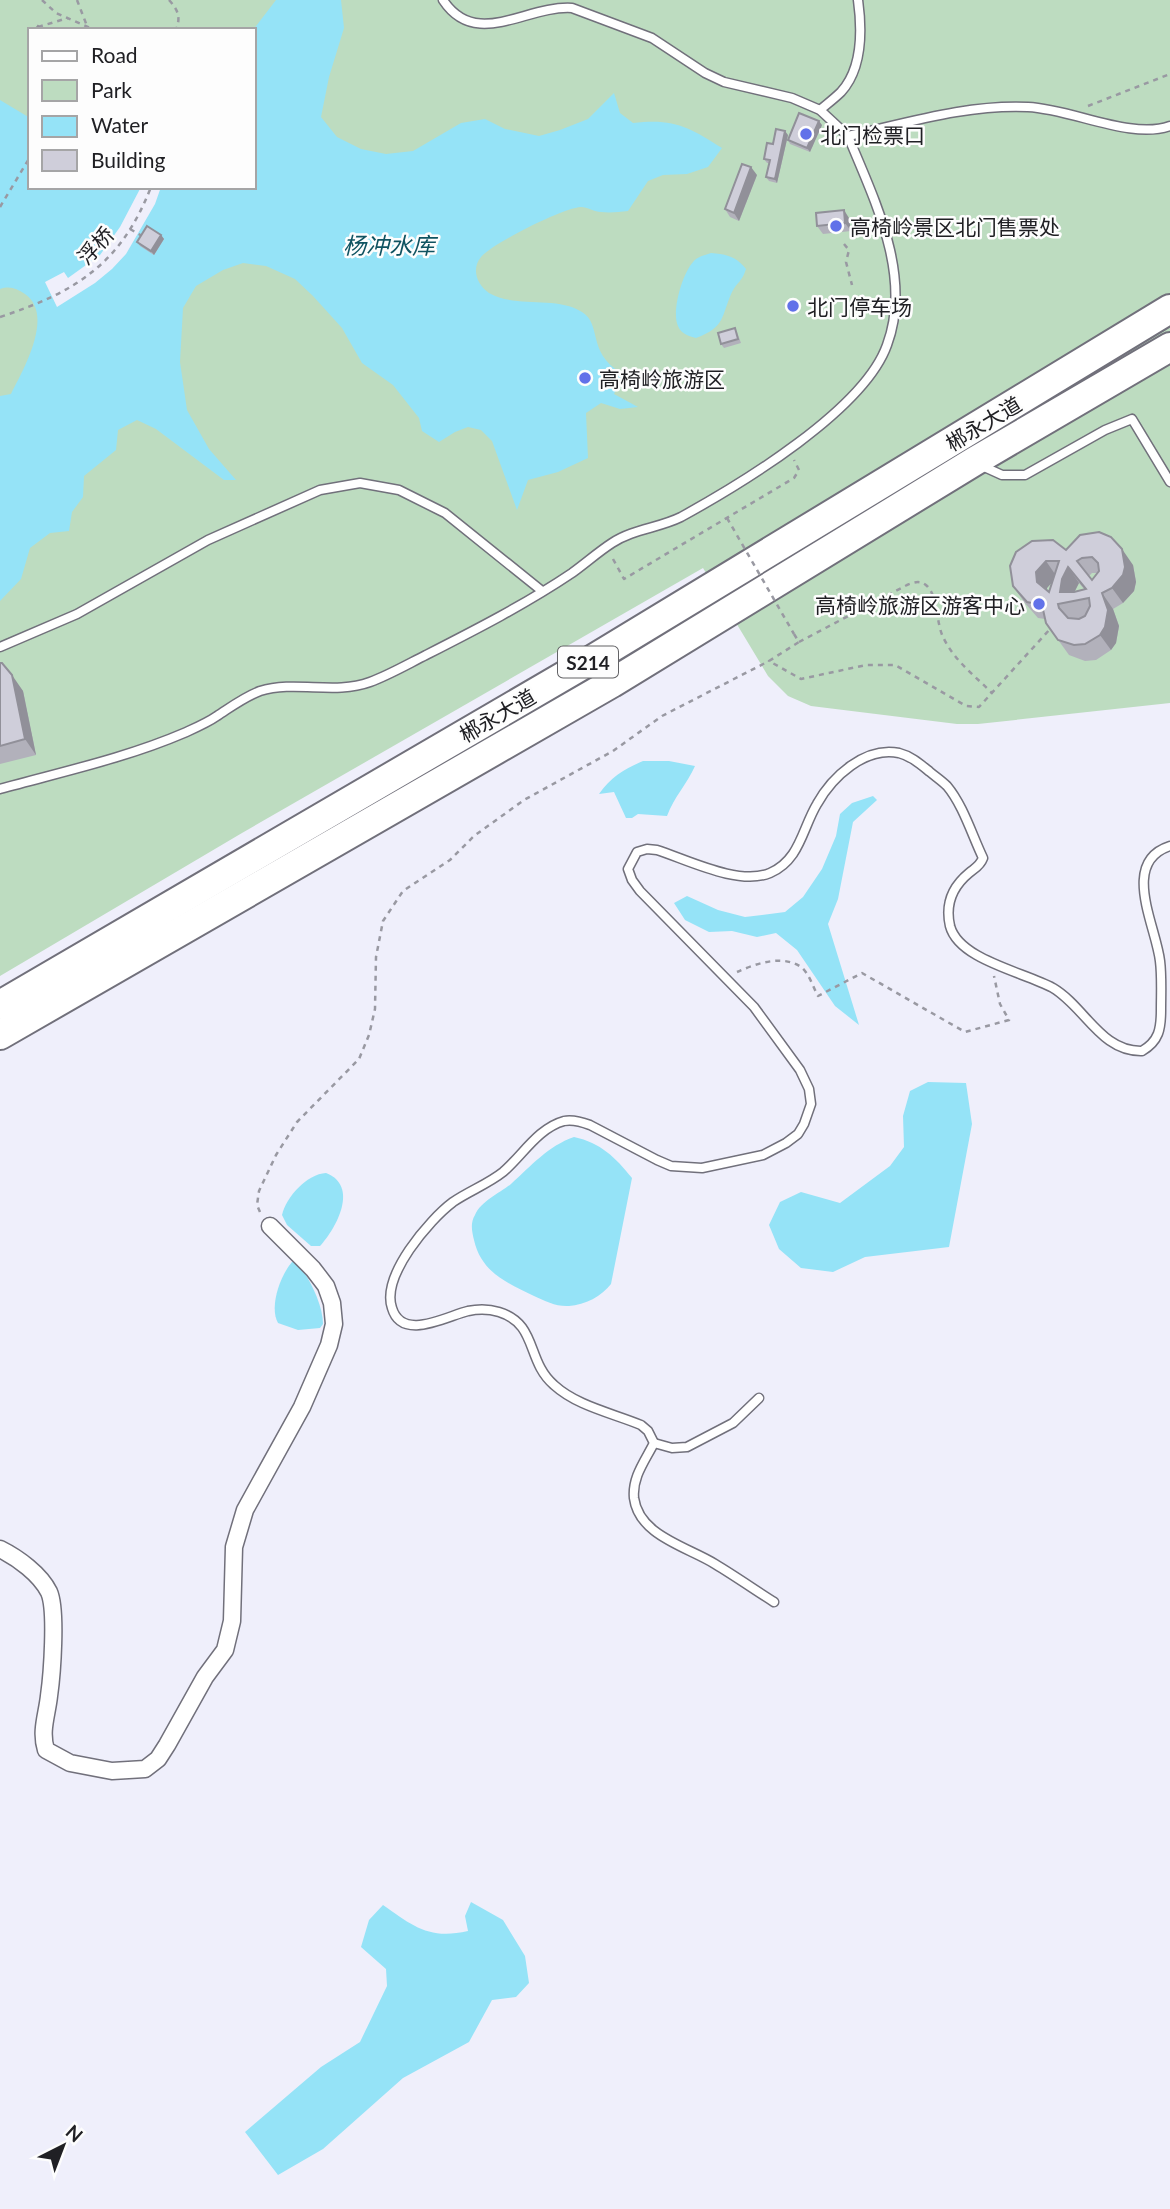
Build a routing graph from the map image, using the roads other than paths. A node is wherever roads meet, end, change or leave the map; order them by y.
1 (443, 0) edge
2 (858, 0) edge
3 (820, 110) junction
4 (1170, 126) edge
5 (848, 136) junction
6 (1170, 309) edge
7 (1170, 347) edge
8 (975, 461) junction
9 (1170, 482) edge
10 (542, 592) junction
11 (0, 647) edge
12 (0, 789) edge
13 (1170, 846) edge
14 (0, 1005) edge
15 (0, 1035) edge
16 (270, 1226) road end
17 (759, 1398) dead end
18 (654, 1443) junction
19 (0, 1549) edge
20 (774, 1602) dead end

1 - 3 lane
2 - 3 lane
3 - 5 lane
4 - 5 lane
5 - 10 lane
6 - 14 highway, 郴永大道 / S214
7 - 8 highway, 郴永大道 / S214
8 - 9 lane
8 - 15 highway, 郴永大道 / S214
10 - 11 lane
10 - 12 lane
13 - 18 lane
16 - 19 street
17 - 18 lane
18 - 20 lane

